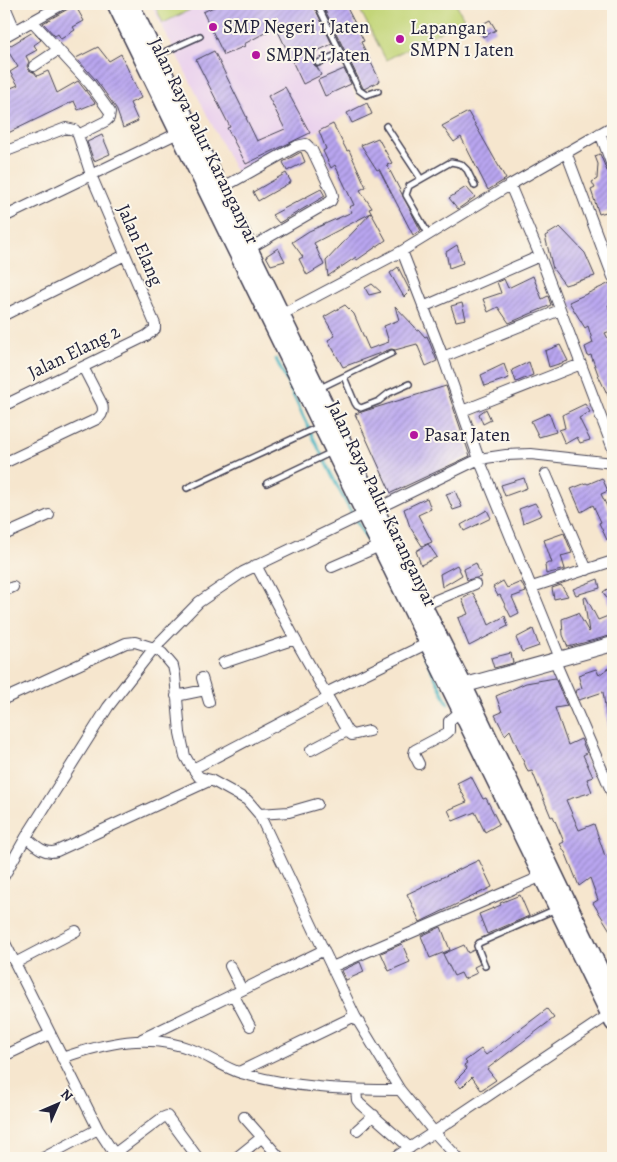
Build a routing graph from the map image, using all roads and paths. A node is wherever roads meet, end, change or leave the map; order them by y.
1 (4, 4) edge
2 (63, 4) edge
3 (121, 4) edge
4 (317, 4) edge
5 (32, 21) junction
6 (15, 30) junction
7 (200, 36) dead end
8 (4, 37) edge
9 (58, 50) junction
10 (341, 53) junction
11 (150, 59) junction
12 (318, 63) dead end
13 (34, 66) dead end
14 (378, 92) dead end
15 (386, 126) dead end
16 (613, 126) edge
17 (184, 130) junction
18 (600, 134) junction
19 (78, 135) junction
20 (4, 152) edge
21 (566, 152) junction
22 (613, 168) edge
23 (91, 176) junction
24 (421, 179) junction
25 (510, 185) junction
26 (475, 186) dead end
27 (220, 189) junction
28 (4, 217) edge
29 (429, 235) junction
30 (250, 248) junction
31 (402, 251) junction
32 (125, 255) junction
33 (540, 256) junction
34 (613, 277) edge
35 (423, 306) junction
36 (560, 310) junction
37 (4, 315) edge
38 (276, 318) junction
39 (155, 329) joint
40 (392, 353) dead end
41 (443, 357) junction
42 (581, 364) junction
43 (83, 367) junction
44 (344, 377) junction
45 (409, 384) dead end
46 (312, 392) junction
47 (7, 404) dead end
48 (462, 411) junction
49 (313, 429) junction
50 (613, 450) edge
51 (327, 454) junction
52 (479, 459) junction
53 (4, 462) edge
54 (613, 462) edge
55 (546, 474) dead end
56 (267, 483) dead end
57 (187, 488) dead end
58 (49, 515) dead end
59 (362, 515) junction
60 (4, 535) edge
61 (380, 546) junction
62 (613, 562) edge
63 (256, 565) junction
64 (332, 567) dead end
65 (587, 570) junction
66 (475, 584) dead end
67 (532, 587) junction
68 (424, 605) junction
69 (294, 638) junction
70 (613, 644) edge
71 (422, 646) junction
72 (154, 648) junction
73 (557, 659) junction
74 (223, 663) dead end
75 (202, 678) dead end
76 (457, 687) junction
77 (205, 690) junction
78 (176, 696) junction
79 (327, 696) junction
80 (4, 699) edge
81 (209, 702) dead end
82 (461, 711) junction
83 (346, 731) junction
84 (369, 731) dead end
85 (311, 750) dead end
86 (419, 764) dead end
87 (193, 769) junction
88 (211, 780) junction
89 (613, 795) edge
90 (317, 804) dead end
91 (258, 814) junction
92 (26, 838) junction
93 (4, 876) edge
94 (539, 878) junction
95 (554, 910) junction
96 (76, 932) dead end
97 (4, 941) edge
98 (324, 950) junction
99 (15, 963) junction
100 (230, 966) dead end
101 (485, 966) dead end
102 (332, 967) junction
103 (238, 992) junction
104 (613, 996) edge
105 (355, 1016) junction
106 (610, 1017) edge
107 (250, 1026) dead end
108 (50, 1034) junction
109 (138, 1041) junction
110 (4, 1056) edge
111 (62, 1058) junction
112 (239, 1072) junction
113 (356, 1090) junction
114 (400, 1090) junction
115 (374, 1114) junction
116 (244, 1117) dead end
117 (98, 1129) junction
118 (357, 1130) dead end
119 (434, 1132) junction
120 (262, 1138) junction
121 (410, 1148) junction
122 (115, 1156) edge
123 (43, 1158) edge
124 (198, 1158) edge
125 (236, 1158) edge
126 (280, 1158) edge
127 (394, 1158) edge
128 (458, 1158) edge

1 - 6 street
2 - 5 street
3 - 11 main road, Jalan Raya Palur Karanganyar
4 - 10 lane
5 - 6 street
5 - 9 street
6 - 8 street
7 - 11 lane
9 - 13 street
9 - 19 street
10 - 12 lane
10 - 14 lane
11 - 17 main road, Jalan Raya Palur Karanganyar
15 - 24 lane
16 - 18 street
17 - 23 street
17 - 27 main road, Jalan Raya Palur Karanganyar
17 - 38 main road, Jalan Raya Palur Karanganyar
18 - 21 street
18 - 22 street
19 - 20 street
19 - 23 street, Jalan Elang
21 - 25 street
21 - 34 street
23 - 28 street
23 - 32 street, Jalan Elang
24 - 26 lane
24 - 29 lane
25 - 29 street
25 - 33 street
27 - 30 main road, Jalan Raya Palur Karanganyar
27 - 30 street
29 - 31 street
30 - 38 main road, Jalan Raya Palur Karanganyar
31 - 35 street
31 - 38 street
32 - 37 street
32 - 39 street, Jalan Elang
33 - 35 street
33 - 36 street
35 - 41 street
36 - 41 street
36 - 42 street
38 - 46 main road, Jalan Raya Palur Karanganyar
39 - 43 street, Jalan Elang 2
40 - 44 lane
41 - 48 street
42 - 48 street
42 - 50 street
43 - 47 street, Jalan Elang 2
43 - 53 street
44 - 45 lane
44 - 46 lane
46 - 49 main road, Jalan Raya Palur Karanganyar
46 - 59 main road, Jalan Raya Palur Karanganyar
48 - 52 street
49 - 51 main road, Jalan Raya Palur Karanganyar
49 - 57 lane
51 - 56 lane
51 - 59 main road, Jalan Raya Palur Karanganyar
52 - 54 street
52 - 59 street
52 - 67 street
55 - 65 street
58 - 60 street
59 - 61 main road, Jalan Raya Palur Karanganyar
59 - 63 street
61 - 64 street
61 - 68 main road, Jalan Raya Palur Karanganyar
61 - 71 main road, Jalan Raya Palur Karanganyar
62 - 65 street
63 - 69 street
63 - 72 street
65 - 67 street
66 - 68 street
67 - 73 street
68 - 76 main road, Jalan Raya Palur Karanganyar
69 - 74 street
69 - 79 street
70 - 73 main road
71 - 76 main road, Jalan Raya Palur Karanganyar
71 - 79 street
72 - 78 street
72 - 80 street
72 - 92 street
73 - 76 main road
73 - 89 street
75 - 77 street
76 - 82 main road, Jalan Raya Palur Karanganyar
76 - 94 main road, Jalan Raya Palur Karanganyar
77 - 78 street
77 - 81 street
78 - 87 street
79 - 83 street
79 - 87 street
82 - 86 street
82 - 94 main road, Jalan Raya Palur Karanganyar
83 - 84 street
83 - 85 street
87 - 88 street
88 - 91 street
88 - 92 street
90 - 91 street
91 - 98 street
92 - 93 street
94 - 95 main road, Jalan Raya Palur Karanganyar
94 - 102 street
94 - 104 main road, Jalan Raya Palur Karanganyar
95 - 101 lane
95 - 106 main road, Jalan Raya Palur Karanganyar
96 - 99 street
97 - 99 street
98 - 102 street
98 - 103 street
99 - 108 street
100 - 103 street
102 - 105 street
103 - 107 street
103 - 109 street
105 - 112 street
105 - 114 street
106 - 119 street
108 - 110 street
108 - 111 street
109 - 111 street
109 - 112 street
111 - 117 street
112 - 113 street
113 - 114 street
113 - 115 street
114 - 119 street
115 - 118 street
115 - 121 street
116 - 120 street
117 - 122 street
117 - 123 street
119 - 121 street
119 - 128 street
120 - 125 street
120 - 126 street
121 - 127 street
122 - 124 street

